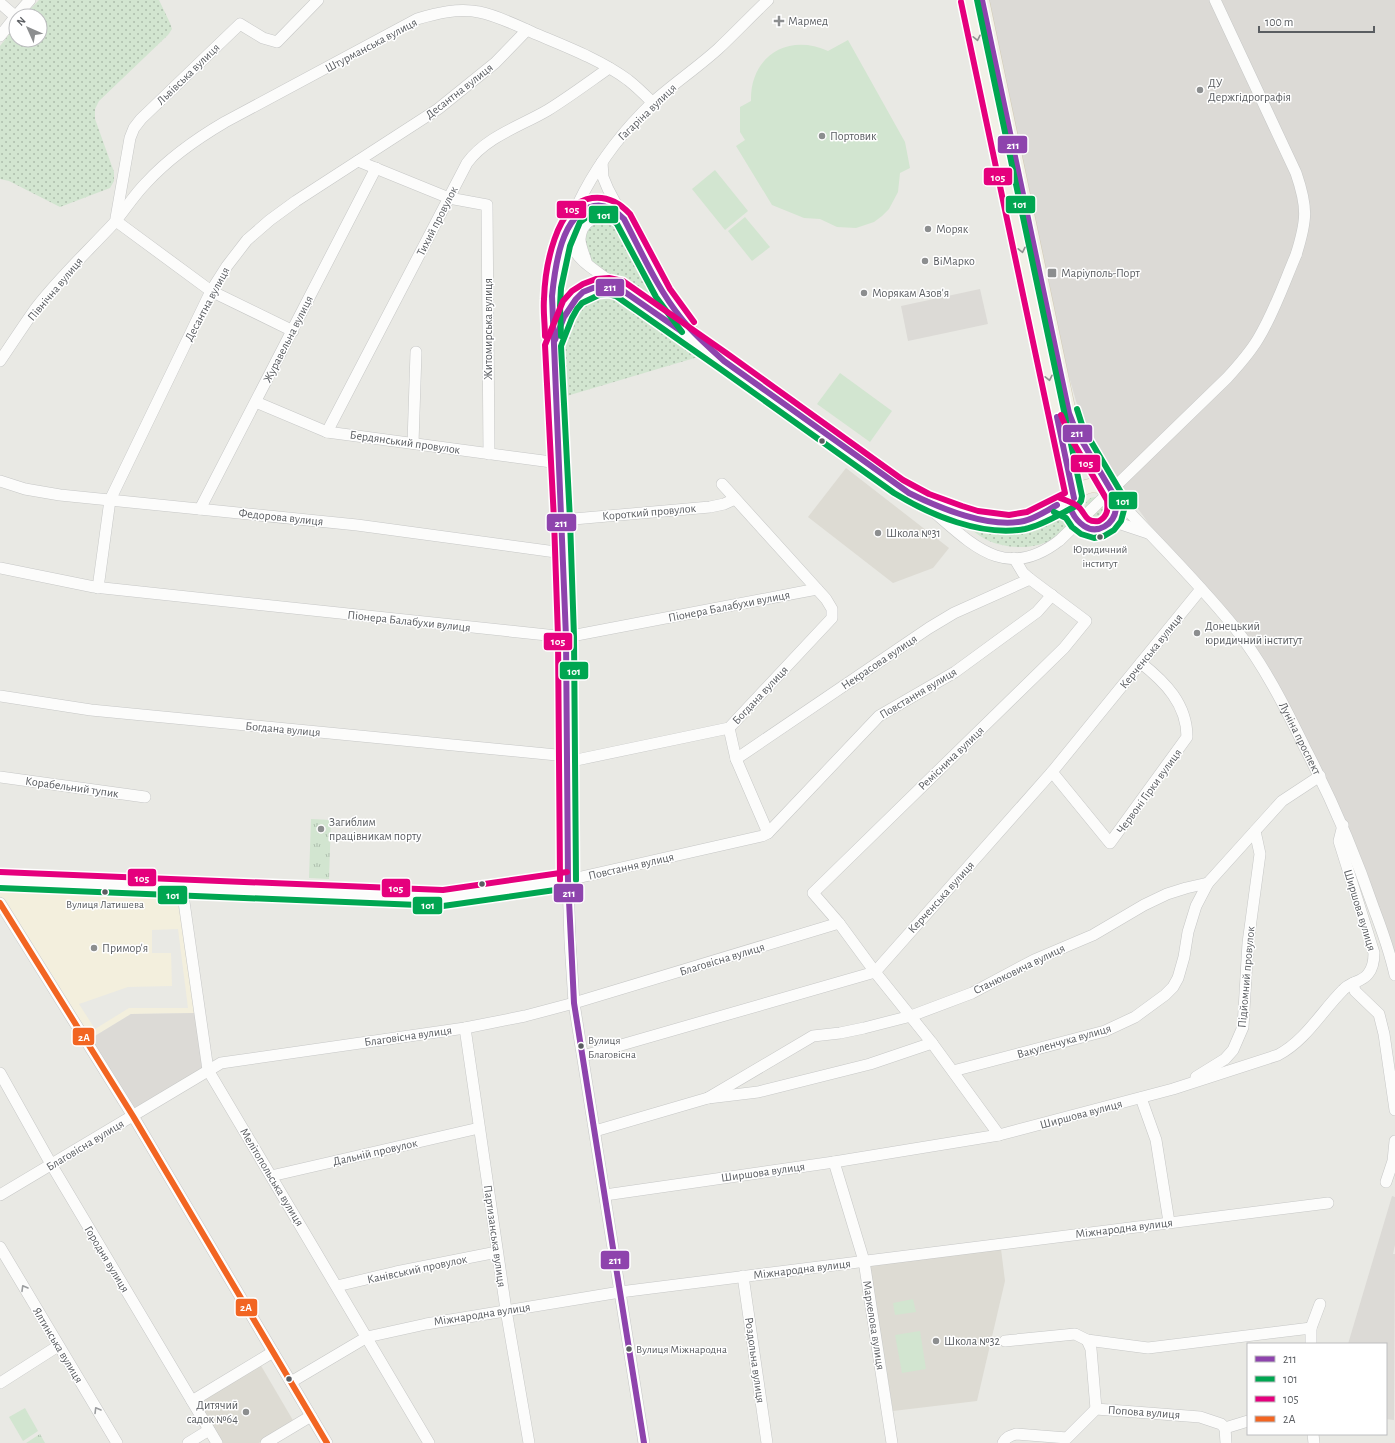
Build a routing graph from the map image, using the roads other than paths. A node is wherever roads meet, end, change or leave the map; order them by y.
1 (30, 0) edge
2 (318, 0) edge
3 (768, 0) edge
4 (969, 0) edge
5 (982, 0) edge
6 (1215, 0) edge
7 (0, 3) edge
8 (23, 8) edge
9 (8, 10) edge
10 (8, 26) edge
11 (527, 30) junction
12 (0, 36) edge
13 (609, 68) junction
14 (653, 103) junction
15 (358, 161) junction
16 (602, 162) junction
17 (376, 168) junction
18 (449, 198) junction
19 (624, 219) junction
20 (116, 221) junction
21 (570, 222) junction
22 (646, 261) junction
23 (587, 264) junction
24 (619, 288) junction
25 (211, 291) junction
26 (293, 331) junction
27 (553, 345) junction
28 (416, 352) dead end
29 (0, 361) edge
30 (724, 361) junction
31 (256, 402) junction
32 (328, 432) junction
33 (413, 443) junction
34 (489, 454) junction
35 (559, 463) junction
36 (0, 481) edge
37 (722, 484) dead end
38 (1112, 494) junction
39 (1074, 498) junction
40 (735, 499) junction
41 (919, 499) junction
42 (110, 500) junction
43 (1057, 505) junction
44 (939, 507) junction
45 (200, 509) junction
46 (1072, 512) junction
47 (562, 520) junction
48 (1112, 521) junction
49 (1149, 533) junction
50 (1060, 540) junction
51 (563, 553) junction
52 (1014, 558) junction
53 (0, 568) edge
54 (1030, 579) junction
55 (98, 588) junction
56 (817, 589) junction
57 (1201, 589) junction
58 (1052, 595) junction
59 (566, 638) junction
60 (1141, 663) junction
61 (0, 696) edge
62 (728, 728) junction
63 (567, 759) junction
64 (736, 759) junction
65 (1052, 772) junction
66 (1320, 776) junction
67 (0, 777) edge
68 (145, 797) dead end
69 (1342, 825) junction
70 (1255, 831) junction
71 (768, 833) junction
72 (0, 880) edge
73 (568, 880) junction
74 (1208, 883) junction
75 (182, 888) junction
76 (0, 903) edge
77 (839, 923) junction
78 (875, 972) junction
79 (1395, 975) edge
80 (1353, 983) junction
81 (574, 1003) junction
82 (911, 1016) junction
83 (465, 1028) junction
84 (932, 1043) junction
85 (583, 1056) junction
86 (208, 1070) junction
87 (953, 1072) junction
88 (0, 1073) edge
89 (1173, 1090) junction
90 (708, 1098) junction
91 (1141, 1098) junction
92 (1395, 1110) edge
93 (133, 1116) junction
94 (479, 1128) junction
95 (594, 1131) junction
96 (999, 1135) junction
97 (1395, 1141) edge
98 (834, 1162) junction
99 (51, 1164) junction
100 (272, 1176) junction
101 (1386, 1182) dead end
102 (0, 1195) edge
103 (604, 1195) junction
104 (1328, 1204) dead end
105 (1169, 1222) junction
106 (0, 1247) edge
107 (497, 1252) junction
108 (864, 1261) junction
109 (743, 1276) junction
110 (337, 1286) junction
111 (620, 1292) junction
112 (1320, 1304) dead end
113 (506, 1310) junction
114 (1311, 1328) junction
115 (366, 1337) junction
116 (1087, 1340) junction
117 (1005, 1341) dead end
118 (1311, 1343) edge
119 (58, 1346) junction
120 (273, 1352) junction
121 (291, 1382) junction
122 (0, 1383) edge
123 (192, 1401) junction
124 (1096, 1409) junction
125 (311, 1416) junction
126 (1247, 1421) edge
127 (1225, 1428) junction
128 (209, 1430) junction
129 (1066, 1441) edge
130 (117, 1443) edge
131 (188, 1443) edge
132 (217, 1443) edge
133 (266, 1443) edge
134 (327, 1443) edge
135 (429, 1443) edge
136 (529, 1443) edge
137 (644, 1443) edge
138 (767, 1443) edge
139 (892, 1443) edge
140 (1003, 1443) edge
141 (1226, 1443) edge

1 - 8 street
2 - 20 street, Львівська вулиця
3 - 14 street, Гагаріна вулиця
4 -> 39 main road
5 - 38 main road, Луніна проспект
6 - 50 street, bridge
7 - 9 street
10 - 12 street
11 - 13 street, Штурманська вулиця
11 - 15 street, Десантна вулиця
11 - 20 street, Штурманська вулиця
13 - 14 street, Штурманська вулиця
13 - 18 street, Тихий провулок
14 - 16 street, Гагаріна вулиця
15 - 17 street
15 - 25 street, Десантна вулиця
16 - 19 street
16 - 21 street, Гагаріна вулиця
17 - 18 street
17 - 26 street, Журавельна вулиця
18 - 32 street, Тихий провулок
18 - 34 street, Житомирська вулиця
19 - 21 street
19 - 22 street
20 - 25 street
20 - 29 street, Північна вулиця
21 - 23 street
21 - 27 street, Гагаріна вулиця
22 - 23 street
22 - 30 street
23 - 24 street
24 - 27 street
24 - 30 street
25 - 26 street
25 - 42 street, Десантна вулиця
26 - 31 street, Журавельна вулиця
27 - 35 street, Гагаріна вулиця
28 - 33 street
30 - 41 street
31 - 32 street, Бердянський провулок
31 - 45 street, Журавельна вулиця
32 - 33 street, Бердянський провулок
33 - 34 street, Бердянський провулок
34 - 35 street, Бердянський провулок
35 - 47 street, Гагаріна вулиця
36 - 42 street, Федорова вулиця
37 - 40 street
38 - 39 main road
38 - 48 main road
38 - 49 street, Луніна проспект
39 - 43 street
39 - 46 main road
40 - 47 street, Короткий провулок
40 - 56 street
41 - 44 street
41 - 52 street
42 - 45 street, Федорова вулиця
42 - 55 street, Десантна вулиця
43 - 44 street
43 - 46 street
44 - 50 street
45 - 51 street, Федорова вулиця
46 - 48 main road
47 - 51 street, Гагаріна вулиця
48 - 49 street, Луніна проспект
49 - 57 street, Луніна проспект
50 - 52 street
51 - 59 street, Гагаріна вулиця
52 - 54 street
53 - 55 street, Піонера Балабухи вулиця
54 - 58 street
54 - 64 street, Некрасова вулиця
55 - 59 street, Піонера Балабухи вулиця
56 - 59 street, Піонера Балабухи вулиця
56 - 62 street, Богдана вулиця
57 - 60 street, Керченська вулиця
57 - 66 street, Луніна проспект
58 - 71 street, Повстання вулиця
58 - 77 street, Реміснича вулиця
59 - 63 street, Гагаріна вулиця
60 - 65 street, Керченська вулиця
60 - 65 street, Червоні Гірки вулиця
61 - 63 street, Богдана вулиця
62 - 63 street, Богдана вулиця
62 - 64 street
63 - 73 street, Гагаріна вулиця
64 - 71 street
65 - 78 street, Керченська вулиця
66 - 69 street, Луніна проспект
66 - 70 street
67 - 68 street, Корабельний тупик
69 - 79 street, Луніна проспект
69 - 80 street, Ширшова вулиця
70 - 74 street
70 - 89 street, Підйомний провулок
71 - 73 street, Повстання вулиця
72 - 75 street, Повстання вулиця
73 - 75 street, Повстання вулиця
73 - 81 street, Гагаріна вулиця
74 - 82 street, Станюковича вулиця
74 - 87 street, Вакуленчука вулиця
75 - 86 street, Мелітопольська вулиця
76 - 93 street
77 - 78 street
77 - 81 street, Благовісна вулиця
78 - 82 street
78 - 85 street
80 - 89 street, Ширшова вулиця
80 - 92 street
81 - 83 street, Благовісна вулиця
81 - 85 street, Гагаріна вулиця
82 - 84 street
82 - 90 street, Станюковича вулиця
83 - 86 street, Благовісна вулиця
83 - 94 street, Партизанська вулиця
84 - 87 street
84 - 90 street, Станюковича вулиця
85 - 95 street, Гагаріна вулиця
86 - 93 street, Благовісна вулиця
86 - 100 street, Мелітопольська вулиця
87 - 96 street
88 - 99 street, Городня вулиця
89 - 91 street, Ширшова вулиця
90 - 95 street, Станюковича вулиця
91 - 96 street, Ширшова вулиця
91 - 105 street
93 - 99 street, Благовісна вулиця
93 - 120 street
94 - 100 street, Дальній провулок
94 - 107 street, Партизанська вулиця
95 - 103 street, Гагаріна вулиця
96 - 98 street, Ширшова вулиця
97 - 101 street
98 - 103 street, Ширшова вулиця
98 - 108 street, Маркелова вулиця
99 - 102 street, Благовісна вулиця
99 - 123 street, Городня вулиця
100 - 110 street, Мелітопольська вулиця
103 - 111 street, Гагаріна вулиця
104 - 105 street, Міжнародна вулиця
105 - 108 street, Міжнародна вулиця
119 -> 106 street, Ялтинська вулиця
107 - 110 street, Канівський провулок
107 - 113 street, Партизанська вулиця
108 - 109 street, Міжнародна вулиця
108 - 139 street, Маркелова вулиця
109 - 111 street, Міжнародна вулиця
109 - 138 street, Роздольна вулиця
110 - 115 street, Мелітопольська вулиця
111 - 113 street, Міжнародна вулиця
111 - 137 street, Гагаріна вулиця
112 - 114 street
113 - 115 street, Міжнародна вулиця
113 - 136 street, Партизанська вулиця
114 - 116 street
114 - 118 street
115 - 121 street, Міжнародна вулиця
115 - 135 street, Мелітопольська вулиця
116 - 117 street
116 - 124 street
119 - 122 street
130 -> 119 street, Ялтинська вулиця
120 - 121 street
120 - 123 street
121 - 125 street
123 - 128 street, Городня вулиця
124 - 127 street, Попова вулиця
124 - 129 street, Попова вулиця
125 - 133 street
125 - 134 street
126 - 127 street
127 - 141 street
128 - 131 street
128 - 132 street, Городня вулиця
129 - 140 street, Попова вулиця

